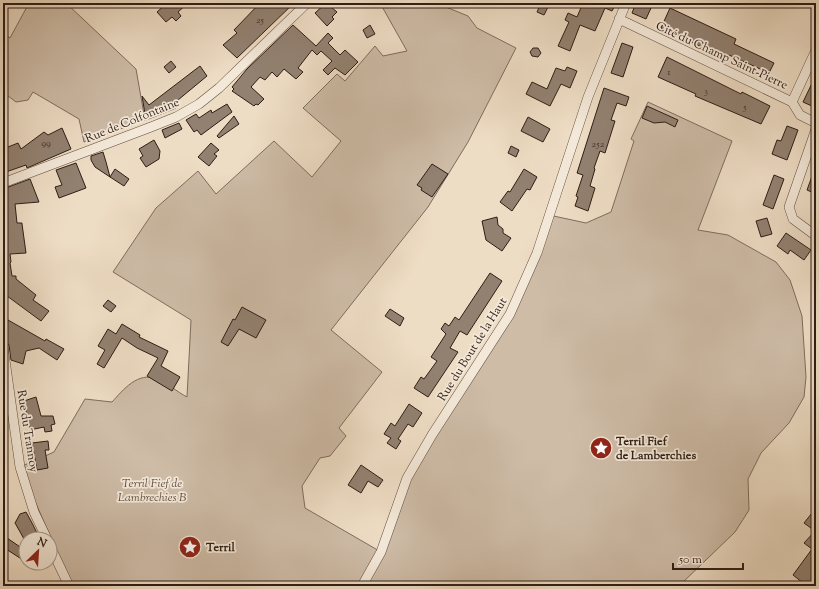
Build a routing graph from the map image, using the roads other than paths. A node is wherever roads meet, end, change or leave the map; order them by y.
1 (307, 3) edge
2 (626, 3) edge
3 (619, 19) junction
4 (816, 50) edge
5 (792, 102) junction
6 (816, 123) edge
7 (816, 130) edge
8 (3, 183) edge
9 (816, 236) edge
10 (3, 346) edge
11 (43, 531) edge
12 (58, 563) edge
13 (69, 586) edge
14 (362, 586) edge

1 - 8 street, Rue de Colfontaine
2 - 3 street, Rue du Bout de la Haut
3 - 5 street, Cité du Champ Saint-Pierre
3 - 14 street, Rue du Bout de la Haut
4 - 5 street, Cité du Champ Saint-Pierre
5 - 6 street, Cité du Champ Saint-Pierre
7 - 9 street
10 - 11 street, Rue du Trannoy
12 - 13 street

